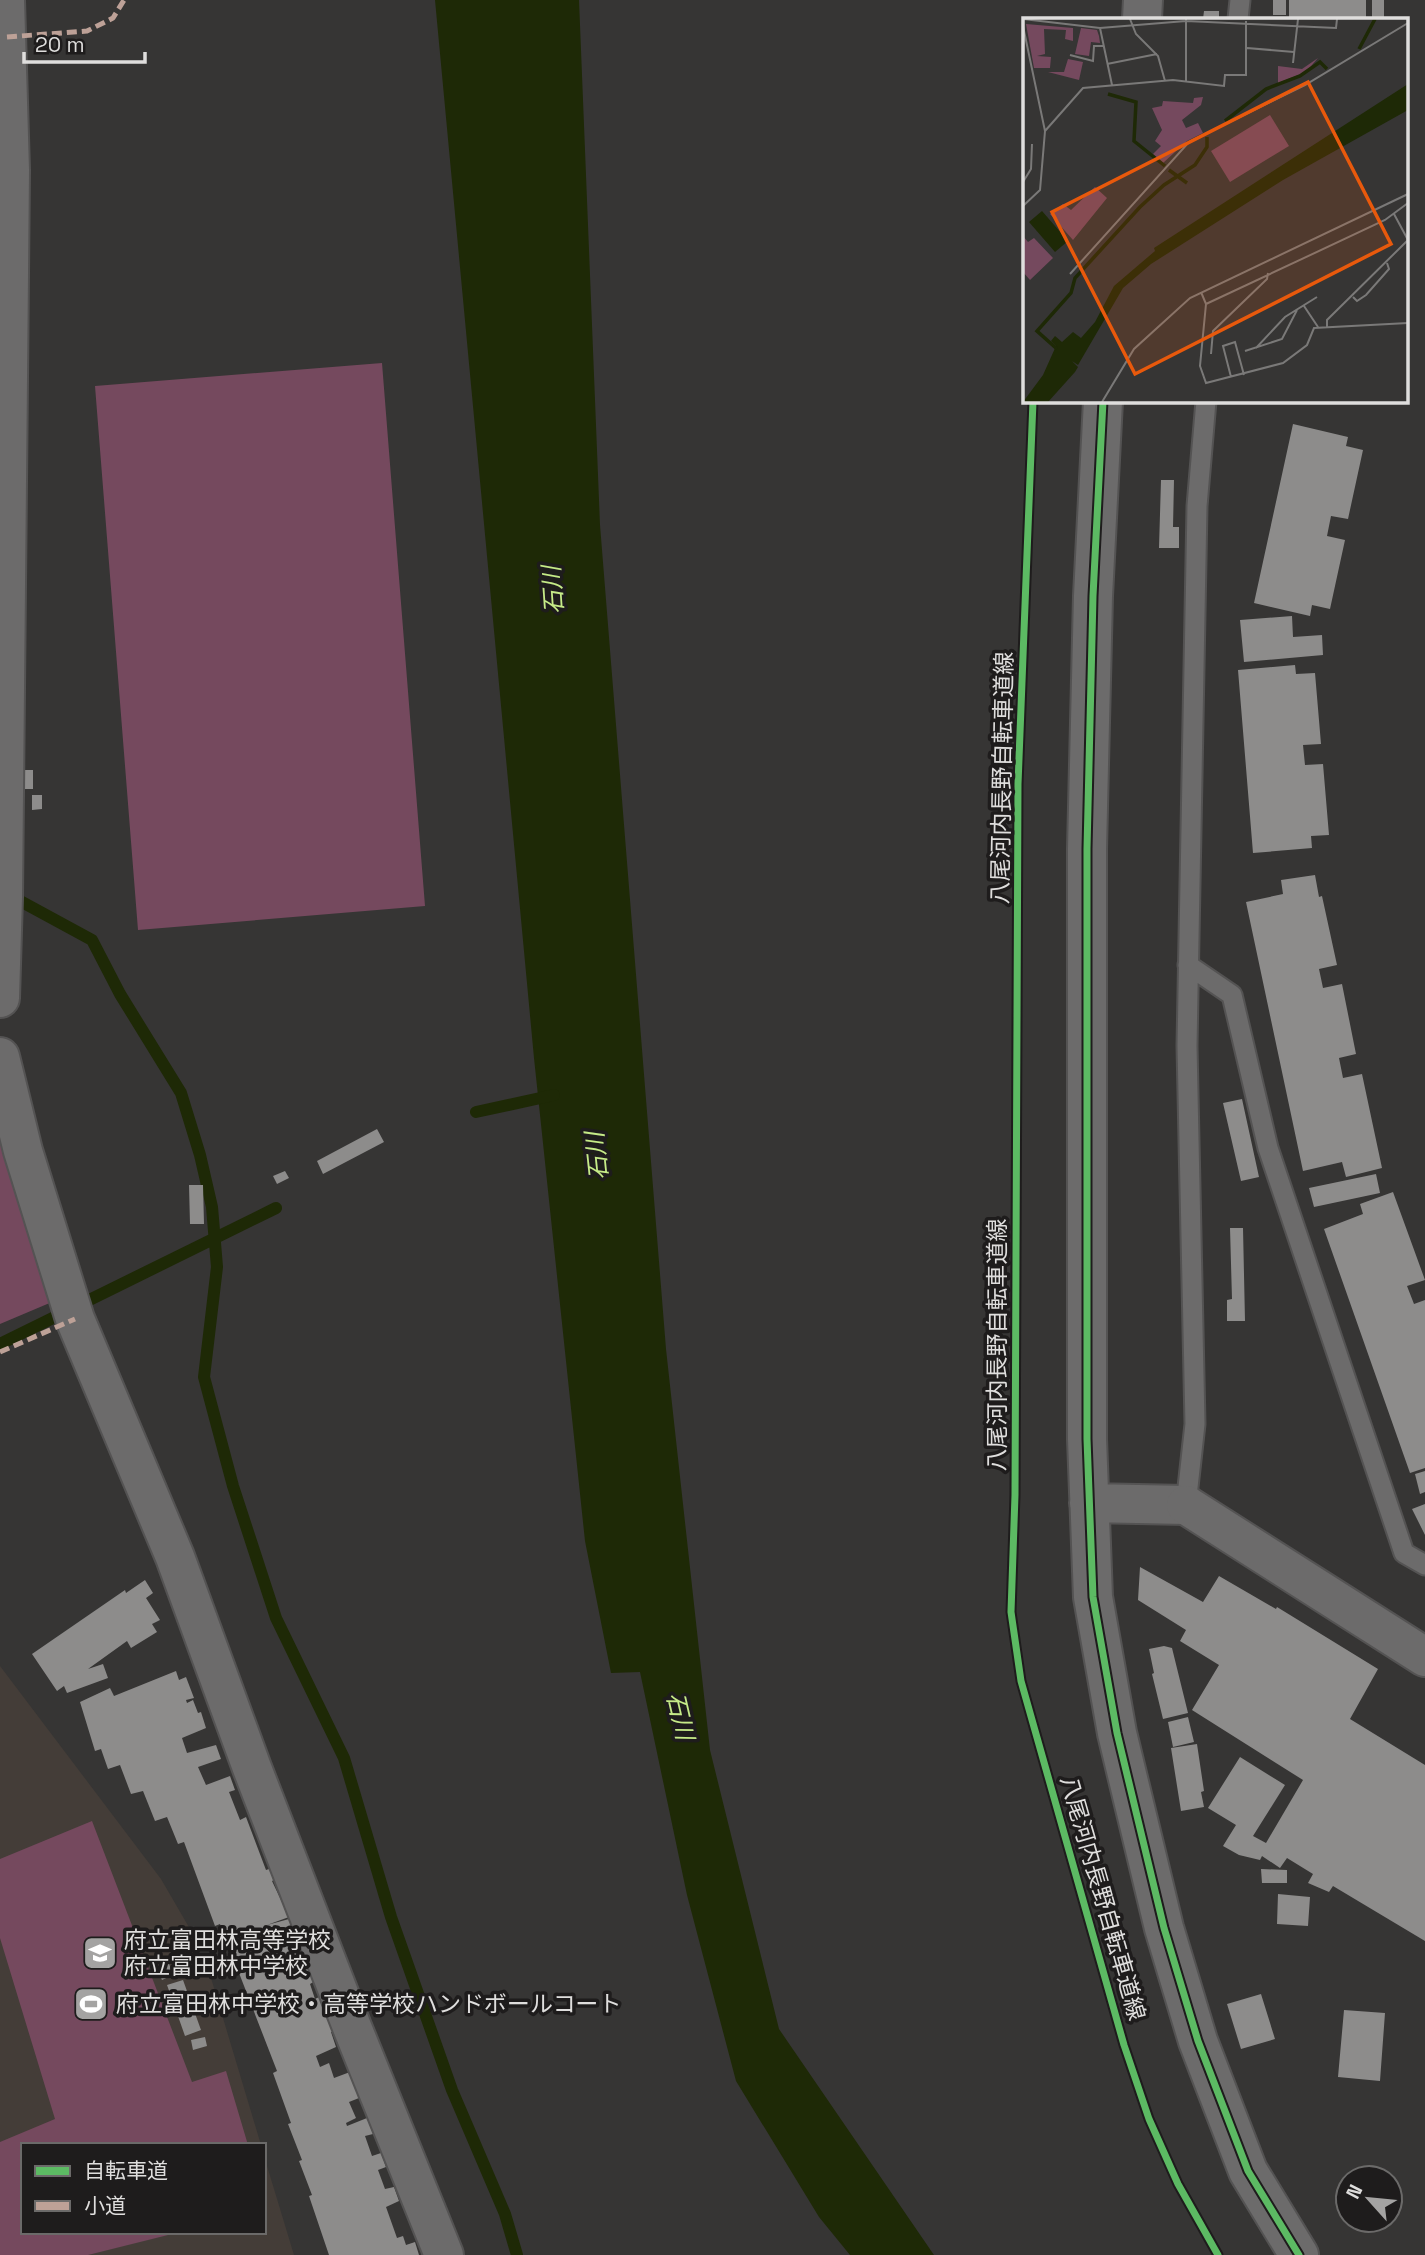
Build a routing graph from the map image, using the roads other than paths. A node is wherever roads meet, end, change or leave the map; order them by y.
1 (5, 0) edge
2 (1143, 0) edge
3 (1240, 0) edge
4 (1142, 18) edge
5 (1238, 18) edge
6 (1103, 402) edge
7 (1206, 402) edge
8 (1188, 965) junction
9 (0, 998) edge
10 (0, 1057) edge
11 (1090, 1503) junction
12 (1186, 1505) junction
13 (1425, 1565) edge
14 (1425, 1657) edge
15 (444, 2255) edge
16 (1299, 2255) edge

1 - 9 street
2 - 4 street
3 - 5 lane
6 - 11 street
7 - 8 lane
8 - 12 lane
8 - 13 lane
10 - 15 street
11 - 12 street
11 - 16 street
12 - 14 street

